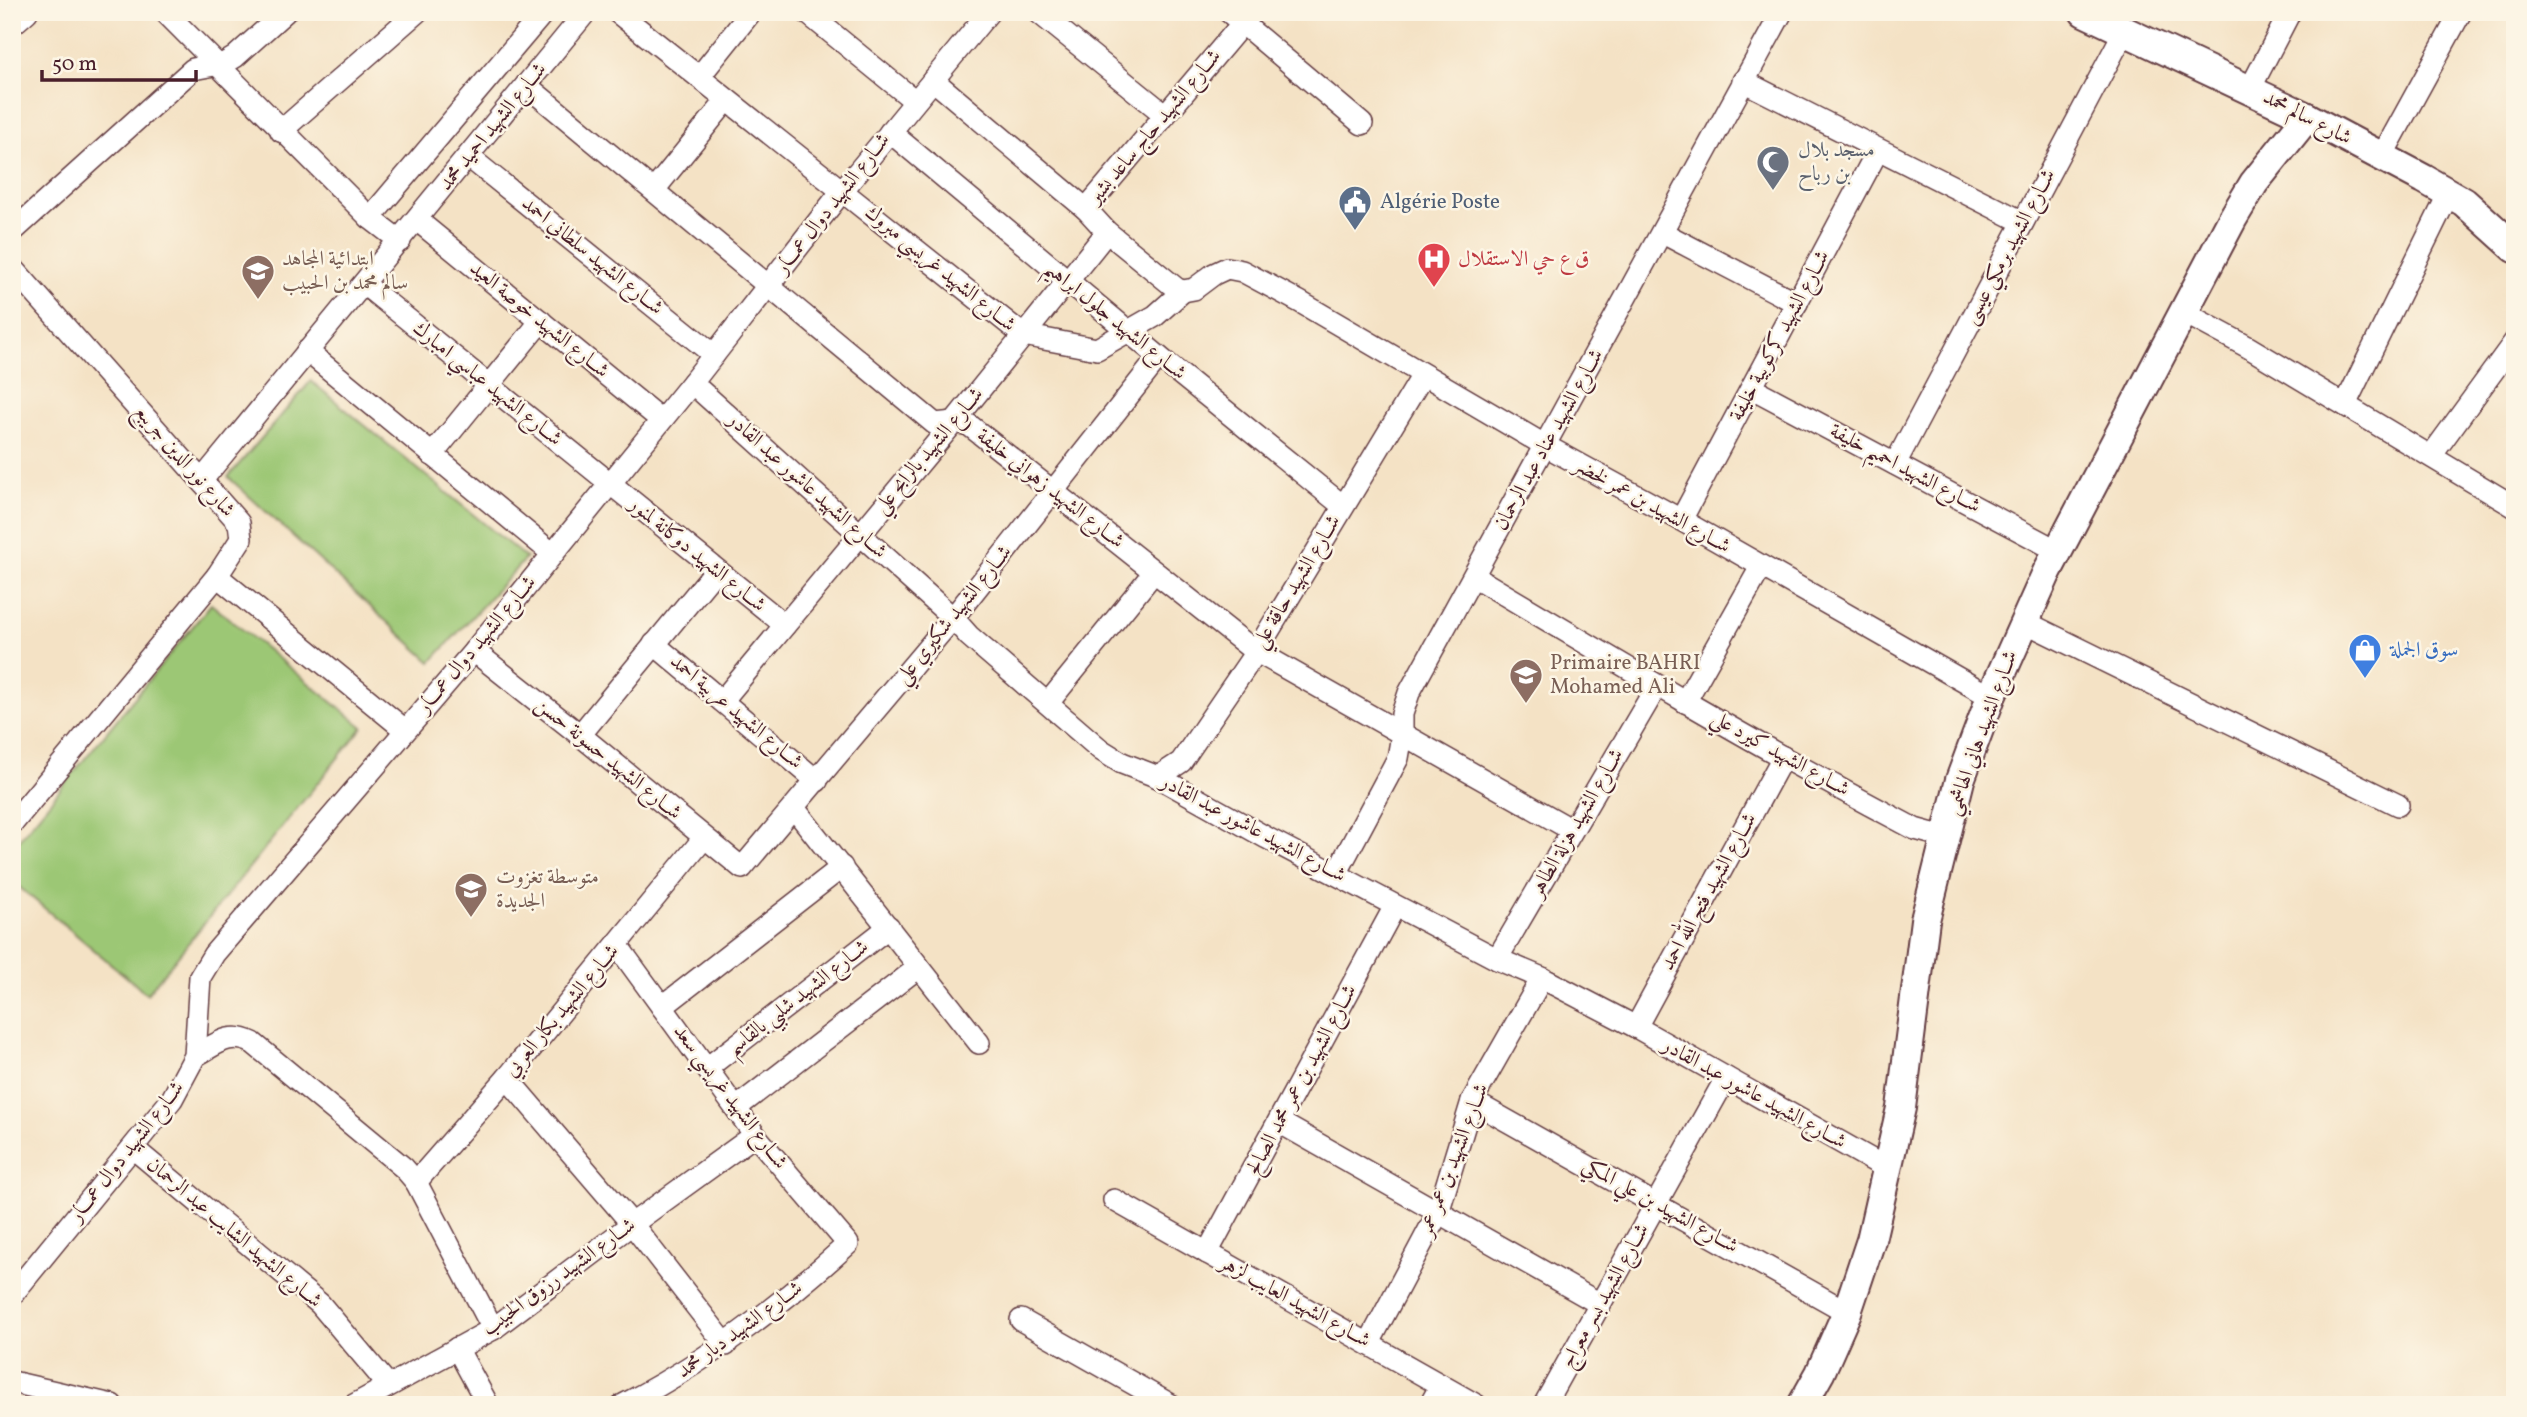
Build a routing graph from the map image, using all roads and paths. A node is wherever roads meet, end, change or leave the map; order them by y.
1 (27, 12) edge
2 (165, 12) edge
3 (285, 12) edge
4 (586, 12) edge
5 (617, 12) edge
6 (751, 12) edge
7 (806, 12) edge
8 (989, 12) edge
9 (1038, 12) edge
10 (1782, 12) edge
11 (2290, 12) edge
12 (2460, 12) edge
13 (410, 15) edge
14 (535, 16) edge
15 (1241, 16) edge
16 (2107, 19) edge
17 (12, 25) edge
18 (559, 45) junction
19 (215, 63) junction
20 (699, 77) junction
21 (933, 80) junction
22 (1743, 80) junction
23 (526, 85) junction
24 (2250, 89) junction
25 (727, 100) junction
26 (915, 102) junction
27 (1164, 114) junction
28 (2307, 117) junction
29 (1362, 124) dead end
30 (282, 131) junction
31 (890, 132) junction
32 (1878, 150) junction
33 (2382, 156) junction
34 (469, 157) junction
35 (654, 190) junction
36 (842, 191) junction
37 (2449, 193) junction
38 (1086, 209) junction
39 (370, 218) junction
40 (417, 220) junction
41 (2022, 222) junction
42 (12, 232) edge
43 (1107, 232) junction
44 (1663, 233) junction
45 (400, 241) junction
46 (2515, 248) edge
47 (12, 267) edge
48 (1242, 271) joint
49 (1067, 281) junction
50 (364, 284) junction
51 (769, 285) junction
52 (1183, 291) junction
53 (1797, 303) junction
54 (2183, 312) junction
55 (541, 321) junction
56 (1128, 331) junction
57 (1023, 335) junction
58 (2515, 341) edge
59 (307, 351) junction
60 (714, 355) junction
61 (1159, 357) junction
62 (1423, 375) junction
63 (692, 383) junction
64 (488, 386) junction
65 (1752, 388) junction
66 (2345, 405) junction
67 (662, 420) junction
68 (954, 422) junction
69 (1546, 446) junction
70 (432, 455) junction
71 (2431, 456) junction
72 (1895, 464) junction
73 (202, 480) junction
74 (610, 484) junction
75 (1053, 491) junction
76 (1343, 506) junction
77 (2515, 507) edge
78 (1681, 520) junction
79 (860, 534) junction
80 (2058, 551) junction
81 (553, 554) junction
82 (1761, 567) junction
83 (716, 570) junction
84 (1154, 572) junction
85 (217, 576) junction
86 (1475, 578) junction
87 (953, 618) junction
88 (2025, 622) junction
89 (785, 625) junction
90 (654, 644) junction
91 (474, 651) junction
92 (1256, 652) junction
93 (1657, 686) junction
94 (1991, 697) junction
95 (722, 701) junction
96 (1685, 702) junction
97 (1048, 704) junction
98 (405, 730) junction
99 (580, 735) junction
100 (1402, 735) junction
101 (1783, 757) junction
102 (1158, 777) junction
103 (817, 780) junction
104 (2399, 805) dead end
105 (793, 808) junction
106 (12, 824) edge
107 (1572, 830) junction
108 (1944, 837) junction
109 (704, 838) junction
110 (842, 867) junction
111 (742, 868) joint
112 (1336, 874) junction
113 (1395, 906) junction
114 (889, 927) junction
115 (617, 945) junction
116 (1497, 959) junction
117 (919, 967) junction
118 (1542, 978) junction
119 (662, 1007) junction
120 (1636, 1027) junction
121 (979, 1043) dead end
122 (195, 1056) junction
123 (707, 1068) junction
124 (507, 1078) junction
125 (1726, 1078) junction
126 (1472, 1101) junction
127 (736, 1108) junction
128 (1279, 1122) junction
129 (755, 1135) junction
130 (133, 1147) junction
131 (1888, 1169) junction
132 (416, 1182) junction
133 (1114, 1200) dead end
134 (1656, 1204) junction
135 (1438, 1213) junction
136 (632, 1224) junction
137 (848, 1244) joint
138 (1207, 1253) junction
139 (12, 1295) edge
140 (1600, 1304) junction
141 (1847, 1312) junction
142 (1021, 1320) dead end
143 (493, 1329) junction
144 (1369, 1343) junction
145 (726, 1345) junction
146 (457, 1348) junction
147 (12, 1382) edge
148 (388, 1385) junction
149 (1441, 1385) junction
150 (112, 1405) edge
151 (354, 1405) edge
152 (488, 1405) edge
153 (623, 1405) edge
154 (1171, 1405) edge
155 (1430, 1405) edge
156 (1476, 1405) edge
157 (1545, 1405) edge
158 (1802, 1405) edge

1 - 17 street
2 - 19 street
3 - 19 street
4 - 18 street, شــارع الشهيد احميد محمد
5 - 20 street, شــارع الشهيد غريسي مبروك
6 - 20 street
7 - 26 street
8 - 21 street, شــارع الشهيد دوال عمـــار
9 - 27 street
10 - 22 street, شــارع الشهيد عناد عبد الرحمان
11 - 24 street
12 - 33 street
13 - 30 street
14 - 18 street
14 - 39 street, شــارع الشهيد احميد محمد
15 - 27 street, شــارع الشهيد حاج ساعد بشير
15 - 29 street
16 - 24 street, شارع سالم محمد
16 - 41 street, شــارع الشهيد برمكي عيسى
18 - 23 street, شــارع الشهيد احميد محمد
19 - 30 street
19 - 42 street
20 - 25 street, شــارع الشهيد غريسي مبروك
21 - 26 street, شــارع الشهيد دوال عمـــار
21 - 38 street
22 - 32 street
22 - 44 street, شــارع الشهيد عناد عبد الرحمان
23 - 34 street, شــارع الشهيد احميد محمد
23 - 35 street, شــارع الشهيد زهواني خليفة
24 - 28 street, شارع سالم محمد
25 - 35 street
25 - 36 street, شــارع الشهيد غريسي مبروك
26 - 31 street, شــارع الشهيد دوال عمـــار
27 - 38 street, شــارع الشهيد حاج ساعد بشير
28 - 33 street, شارع سالم محمد
28 - 54 street, شــارع الشهيد هاني الهاشمي
30 - 39 street
31 - 36 street, شــارع الشهيد دوال عمـــار
31 - 49 street, شــارع الشهيد جلول ابراهيم
32 - 41 street
32 - 53 street, شــارع الشهيد كركوبية خليفة
33 - 37 street, شارع سالم محمد
34 - 40 street, شــارع الشهيد احميد محمد
34 - 60 street, شــارع الشهيد سلطاني احمد
35 - 51 street, شــارع الشهيد زهواني خليفة
36 - 51 street, شــارع الشهيد دوال عمـــار
36 - 57 street, شــارع الشهيد غريسي مبروك
37 - 46 street, شارع سالم محمد
37 - 66 street
38 - 43 street
39 - 45 street
40 - 45 street, شــارع الشهيد احميد محمد
40 - 55 street, شــارع الشهيد خوصة العيد
41 - 72 street, شــارع الشهيد برمكي عيسى
43 - 49 street, شــارع الشهيد بالرابح علي
43 - 52 street
44 - 53 street
44 - 69 street, شــارع الشهيد عناد عبد الرحمان
45 - 50 street, شــارع الشهيد احميد محمد
47 - 73 street, شارع نور الدين جريبع
48 - 52 street, شــارع الشهيد غريسي مبروك
48 - 62 street, شــارع الشهيد بن عمر لخضر
49 - 56 street, شــارع الشهيد جلول ابراهيم
49 - 57 street, شــارع الشهيد بالرابح علي
50 - 59 street, شــارع الشهيد احميد محمد
50 - 64 street, شــارع الشهيد عباسي امبارك
51 - 60 street, شــارع الشهيد دوال عمـــار
51 - 68 street, شــارع الشهيد زهواني خليفة
52 - 56 street, شــارع الشهيد غريسي مبروك
53 - 65 street, شــارع الشهيد كركوبية خليفة
54 - 66 street
54 - 80 street, شــارع الشهيد هاني الهاشمي
55 - 64 street
55 - 67 street, شــارع الشهيد خوصة العيد
56 - 57 street, شــارع الشهيد غريسي مبروك
56 - 61 street, شــارع الشهيد جلول ابراهيم
57 - 68 street, شــارع الشهيد بالرابح علي
58 - 71 street
59 - 70 street
59 - 73 street, شــارع الشهيد احميد محمد
60 - 63 street, شــارع الشهيد دوال عمـــار
61 - 75 street, شــارع الشهيد شكيري علي
61 - 76 street, شــارع الشهيد جلول ابراهيم
62 - 69 street, شــارع الشهيد بن عمر لخضر
62 - 76 street, شــارع الشهيد حاقة علي
63 - 67 street, شــارع الشهيد دوال عمـــار
63 - 79 street, شــارع الشهيد عاشور عبد القادر
64 - 70 street
64 - 74 street, شــارع الشهيد عباسي امبارك
65 - 72 street, شــارع الشهيد احميم خليفة
65 - 78 street, شــارع الشهيد كركوبية خليفة
66 - 71 street
67 - 74 street, شــارع الشهيد دوال عمـــار
68 - 75 street, شــارع الشهيد زهواني خليفة
68 - 79 street, شــارع الشهيد بالرابح علي
69 - 78 street, شــارع الشهيد بن عمر لخضر
69 - 86 street, شــارع الشهيد عناد عبد الرحمان
70 - 81 street
71 - 77 street
72 - 80 street, شــارع الشهيد احميم خليفة
73 - 85 street, شارع نور الدين جريبع
74 - 81 street, شــارع الشهيد دوال عمـــار
74 - 83 street, شــارع الشهيد دوكانة لمنور
75 - 84 street, شــارع الشهيد زهواني خليفة
75 - 87 street, شــارع الشهيد شكيري علي
76 - 92 street, شــارع الشهيد حاقة علي
78 - 82 street, شــارع الشهيد بن عمر لخضر
79 - 87 street, شــارع الشهيد عاشور عبد القادر
79 - 89 street, شــارع الشهيد بالرابح علي
80 - 88 street, شــارع الشهيد هاني الهاشمي
81 - 91 street, شــارع الشهيد دوال عمـــار
82 - 94 street, شــارع الشهيد بن عمر لخضر
82 - 96 street
83 - 89 street, شــارع الشهيد دوكانة لمنور
83 - 90 street
84 - 92 street, شــارع الشهيد زهواني خليفة
84 - 97 street
85 - 98 street
85 - 106 street, شارع نور الدين جريبع
86 - 93 street, شــارع الشهيد كيرد علي
86 - 100 street, شــارع الشهيد عناد عبد الرحمان
87 - 97 street, شــارع الشهيد عاشور عبد القادر
87 - 103 street, شــارع الشهيد شكيري علي
88 - 94 street, شــارع الشهيد هاني الهاشمي
88 - 104 street
89 - 95 street, شــارع الشهيد بالرابح علي
90 - 95 street, شــارع الشهيد عربية احمد
90 - 99 street
91 - 98 street, شــارع الشهيد دوال عمـــار
91 - 99 street, شــارع الشهيد حسونة حسن
92 - 100 street, شــارع الشهيد زهواني خليفة
92 - 102 street, شــارع الشهيد حاقة علي
93 - 96 street, شــارع الشهيد كيرد علي
93 - 107 street, شــارع الشهيد هزلة الطاهر
94 - 108 street, شــارع الشهيد هاني الهاشمي
95 - 103 street, شــارع الشهيد عربية احمد
96 - 101 street, شــارع الشهيد كيرد علي
97 - 102 street, شــارع الشهيد عاشور عبد القادر
98 - 122 street, شــارع الشهيد دوال عمـــار
99 - 109 street, شــارع الشهيد حسونة حسن
100 - 107 street, شــارع الشهيد زهواني خليفة
100 - 112 street, شــارع الشهيد عناد عبد الرحمان
101 - 108 street, شــارع الشهيد كيرد علي
101 - 120 street, شــارع الشهيد فتح الله احمد
102 - 112 street, شــارع الشهيد عاشور عبد القادر
103 - 105 street, شــارع الشهيد شكيري علي
105 - 110 street
105 - 111 street, شــارع الشهيد شكيري علي
107 - 116 street, شــارع الشهيد هزلة الطاهر
108 - 131 street, شــارع الشهيد هاني الهاشمي
109 - 111 street, شــارع الشهيد حسونة حسن
109 - 115 street, شــارع الشهيد بكار العربي
110 - 114 street
110 - 119 street
112 - 113 street, شــارع الشهيد عاشور عبد القادر
113 - 116 street, شــارع الشهيد عاشور عبد القادر
113 - 128 street, شــارع الشهيد بن عمر محمد الصالح
114 - 117 street
114 - 123 street, شــارع الشهيد شلبي بالقاسم
115 - 119 street, شــارع الشهيد غريسي سعد
115 - 124 street, شــارع الشهيد بكار العربي
116 - 118 street, شــارع الشهيد عاشور عبد القادر
117 - 121 street
117 - 127 street
118 - 120 street, شــارع الشهيد عاشور عبد القادر
118 - 126 street, شــارع الشهيد بن عمر عمر
119 - 123 street, شــارع الشهيد غريسي سعد
120 - 125 street, شــارع الشهيد عاشور عبد القادر
122 - 130 street, شــارع الشهيد دوال عمـــار
122 - 132 street
123 - 127 street, شــارع الشهيد غريسي سعد
124 - 132 street, شــارع الشهيد بكار العربي
124 - 136 street
125 - 131 street, شــارع الشهيد عاشور عبد القادر
125 - 134 street, شــارع الشهيد بسر معراج
126 - 134 street, شــارع الشهيد بن علي المكي
126 - 135 street, شــارع الشهيد بن عمر عمر
127 - 129 street, شــارع الشهيد غريسي سعد
128 - 135 street
128 - 138 street, شــارع الشهيد بن عمر محمد الصالح
129 - 136 street, شــارع الشهيد رزوق الحبيب
129 - 137 street, شــارع الشهيد غريسي سعد
130 - 139 street, شــارع الشهيد دوال عمـــار
130 - 148 street, شــارع الشهيد الشايب عبد الرحمان
131 - 141 street, شــارع الشهيد هاني الهاشمي
132 - 143 street
133 - 138 street, شــارع الشهيد العايب لزهر
134 - 140 street, شــارع الشهيد بسر معراج
134 - 141 street, شــارع الشهيد بن علي المكي
135 - 140 street
135 - 144 street, شــارع الشهيد بن عمر عمر
136 - 143 street, شــارع الشهيد رزوق الحبيب
136 - 145 street
137 - 145 street, شــارع الشهيد دبار محمد
138 - 144 street, شــارع الشهيد العايب لزهر
140 - 157 street, شــارع الشهيد بسر معراج
141 - 158 street, شــارع الشهيد هاني الهاشمي
142 - 154 street
143 - 146 street, شــارع الشهيد رزوق الحبيب
144 - 149 street, شــارع الشهيد العايب لزهر
145 - 153 street, شــارع الشهيد دبار محمد
146 - 148 street, شــارع الشهيد رزوق الحبيب
146 - 152 street
147 - 150 street
148 - 151 street, شــارع الشهيد رزوق الحبيب
149 - 155 street
149 - 156 street, شــارع الشهيد العايب لزهر

